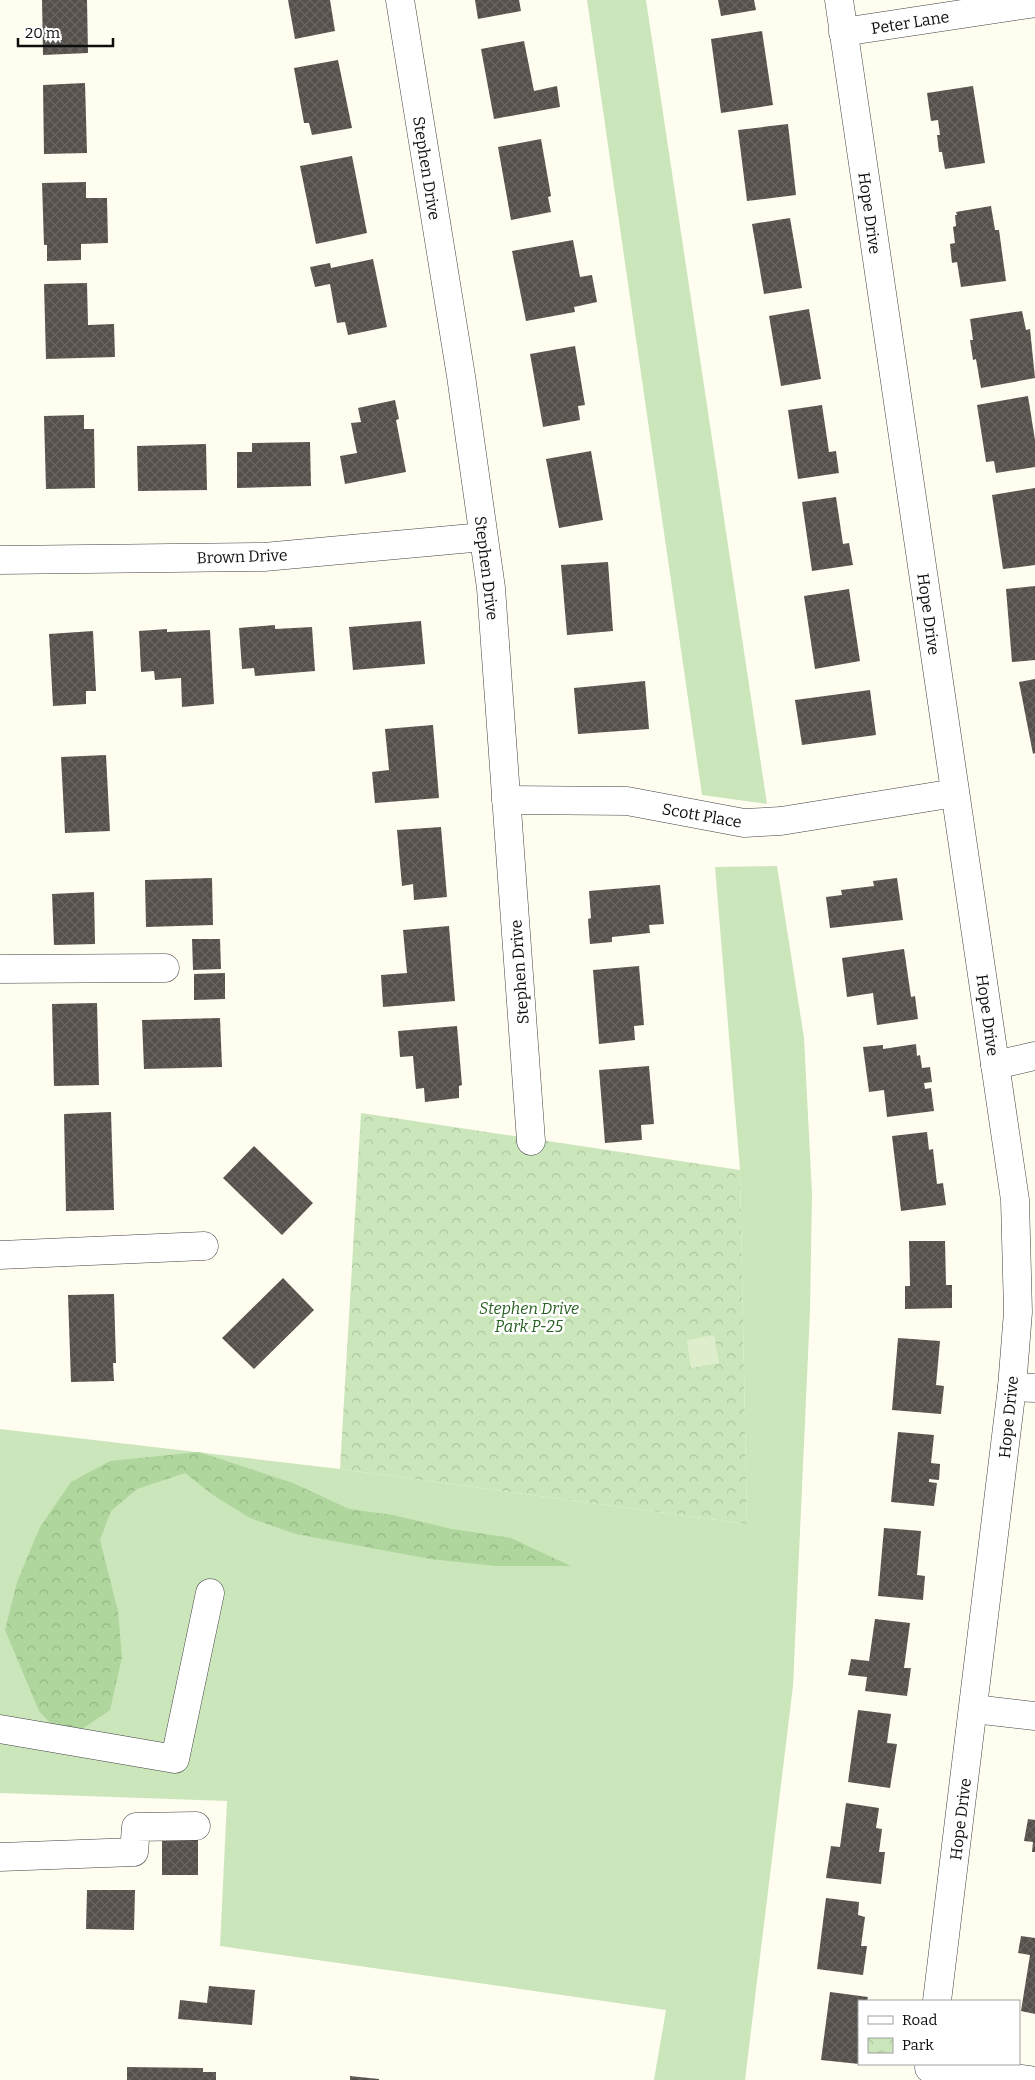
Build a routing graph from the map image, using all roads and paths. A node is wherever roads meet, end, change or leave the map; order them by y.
1 (400, 0) edge
2 (839, 0) edge
3 (1035, 3) edge
4 (843, 32) junction
5 (483, 538) junction
6 (0, 560) edge
7 (955, 793) junction
8 (506, 800) junction
9 (166, 968) dead end
10 (0, 970) edge
11 (1035, 1056) edge
12 (995, 1065) junction
13 (531, 1142) dead end
14 (204, 1246) dead end
15 (0, 1255) edge
16 (1023, 1388) edge
17 (210, 1593) dead end
18 (974, 1709) junction
19 (1035, 1716) edge
20 (0, 1730) edge
21 (196, 1826) dead end
22 (0, 1857) edge
23 (938, 2000) edge
24 (929, 2071) edge
25 (1029, 2080) edge

1 - 5 street, Stephen Drive
2 - 4 street, Hope Drive
3 - 4 street, Peter Lane
4 - 7 street, Hope Drive
5 - 6 street, Brown Drive
5 - 8 street, Stephen Drive
7 - 8 street, Scott Place
7 - 12 street, Hope Drive
8 - 13 street, Stephen Drive
9 - 10 street
11 - 12 street
12 - 16 street, Hope Drive
14 - 15 street
16 - 18 street, Hope Drive
17 - 20 street
18 - 19 street
18 - 23 street, Hope Drive
21 - 22 street
24 - 25 street

